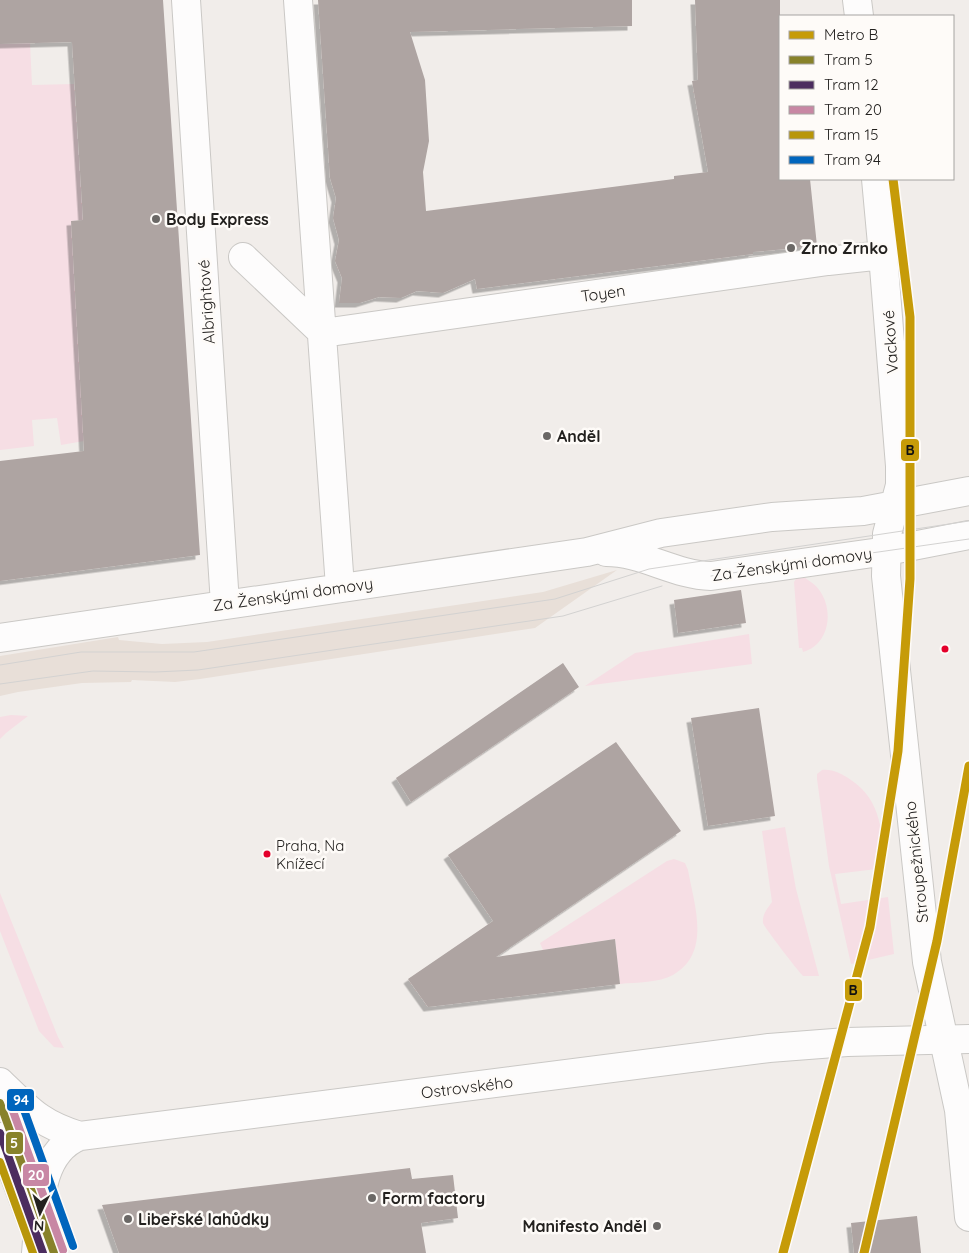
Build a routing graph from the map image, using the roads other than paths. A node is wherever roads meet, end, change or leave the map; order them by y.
1 (186, 0) edge
2 (298, 0) edge
3 (857, 0) edge
4 (859, 15) edge
5 (876, 180) edge
6 (884, 254) junction
7 (243, 257) dead end
8 (322, 333) junction
9 (969, 491) edge
10 (894, 505) junction
11 (969, 535) edge
12 (886, 551) junction
13 (587, 552) junction
14 (340, 587) junction
15 (226, 604) junction
16 (0, 638) edge
17 (957, 1040) edge
18 (0, 1082) edge
19 (80, 1136) junction
20 (0, 1137) edge
21 (969, 1217) edge
22 (39, 1247) edge

1 - 15 street, Albrightové
2 - 8 street
3 - 4 street
5 - 6 street, Vackové
6 - 8 street, Toyen
6 - 10 street, Vackové
7 - 8 street
8 - 14 street
9 - 10 street, Za Ženskými domovy
10 - 12 street, Stroupežnického
10 - 13 street, Za Ženskými domovy
11 - 12 street, Za Ženskými domovy
12 - 13 street, Za Ženskými domovy
12 - 17 street, Stroupežnického
13 - 14 street, Za Ženskými domovy
14 - 15 street, Za Ženskými domovy
15 - 16 street, Za Ženskými domovy
17 - 19 street, Ostrovského
17 - 21 street, Stroupežnického
18 - 19 street
19 - 22 street, Ostrovského
20 - 22 street

